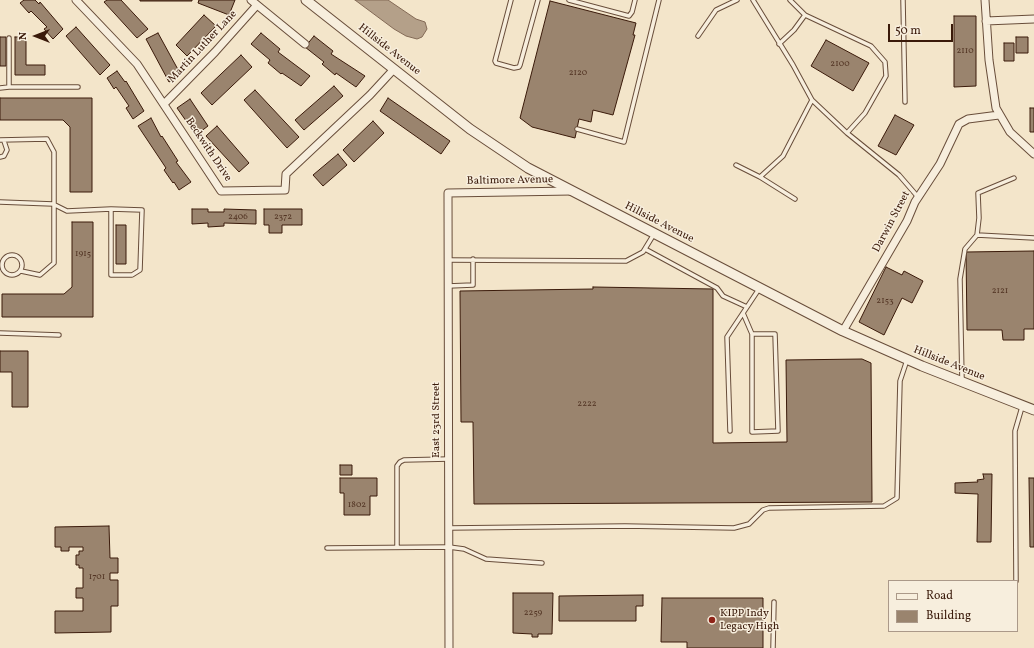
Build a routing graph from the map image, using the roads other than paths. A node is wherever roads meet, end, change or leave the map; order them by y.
1 (76, 0) edge
2 (251, 0) edge
3 (306, 0) edge
4 (511, 0) edge
5 (538, 0) edge
6 (569, 0) edge
7 (635, 0) edge
8 (659, 0) edge
9 (737, 0) edge
10 (753, 0) edge
11 (790, 0) edge
12 (903, 0) edge
13 (985, 0) edge
14 (257, 5) junction
15 (805, 14) junction
16 (1034, 19) edge
17 (986, 20) junction
18 (698, 36) dead end
19 (9, 38) dead end
20 (305, 44) dead end
21 (779, 44) junction
22 (394, 69) junction
23 (9, 87) junction
24 (78, 87) dead end
25 (0, 88) edge
26 (812, 100) junction
27 (904, 102) dead end
28 (164, 104) junction
29 (999, 115) junction
30 (577, 129) dead end
31 (847, 133) junction
32 (2, 141) edge
33 (1034, 154) edge
34 (0, 157) edge
35 (736, 165) dead end
36 (760, 177) junction
37 (1014, 178) dead end
38 (572, 191) junction
39 (448, 193) joint
40 (918, 197) junction
41 (795, 199) dead end
42 (0, 202) edge
43 (53, 204) junction
44 (112, 209) junction
45 (654, 234) junction
46 (977, 235) junction
47 (1034, 238) edge
48 (645, 249) junction
49 (448, 260) junction
50 (473, 260) junction
51 (21, 271) junction
52 (448, 286) junction
53 (760, 288) junction
54 (747, 307) junction
55 (743, 313) junction
56 (844, 331) junction
57 (0, 333) edge
58 (752, 334) junction
59 (59, 335) dead end
60 (906, 360) junction
61 (962, 382) junction
62 (1022, 406) junction
63 (1034, 410) edge
64 (730, 431) dead end
65 (448, 459) junction
66 (449, 528) junction
67 (398, 547) junction
68 (449, 547) junction
69 (327, 548) dead end
70 (542, 563) dead end
71 (1016, 580) edge
72 (774, 602) dead end
73 (449, 648) edge
74 (773, 648) edge

1 - 28 street, Beckwith Drive
2 - 14 street
3 - 22 street, Hillside Avenue
4 - 5 lane
6 - 7 lane
8 - 30 lane
9 - 18 lane
10 - 21 lane
11 - 15 lane
12 - 27 lane
13 - 17 street
14 - 20 street
14 - 28 street, Martin Luther Lane
15 - 21 lane
15 - 31 lane
16 - 17 street
17 - 29 street
19 - 23 lane
21 - 26 lane
22 - 28 street, Beckwith Drive
22 - 38 street, Hillside Avenue
23 - 24 lane
23 - 25 lane
26 - 31 lane
26 - 36 lane
29 - 33 street
29 - 40 street, Darwin Street
31 - 40 lane
32 - 34 lane
32 - 43 lane
35 - 36 lane
36 - 41 lane
37 - 46 lane
38 - 39 street, Baltimore Avenue
38 - 45 street, Hillside Avenue
39 - 49 street, East 23rd Street
40 - 56 street, Darwin Street
42 - 43 lane
43 - 44 lane
43 - 51 lane
44 - 44 lane
45 - 48 lane
45 - 53 street, Hillside Avenue
46 - 47 lane
46 - 61 lane
48 - 50 lane
48 - 54 lane
49 - 50 lane
49 - 52 street, East 23rd Street
50 - 52 lane
51 - 51 lane
52 - 65 street, East 23rd Street
53 - 54 lane
53 - 56 street, Hillside Avenue
54 - 55 lane
55 - 58 lane
55 - 64 lane
56 - 60 street, Hillside Avenue
57 - 59 lane
58 - 58 lane
60 - 61 street, Hillside Avenue
60 - 66 lane
61 - 62 street, Hillside Avenue
62 - 63 street, Hillside Avenue
62 - 71 lane
65 - 66 street, East 23rd Street
65 - 67 lane
66 - 68 street, East 23rd Street
67 - 68 lane
67 - 69 lane
68 - 70 lane
68 - 73 street, East 23rd Street
72 - 74 lane

